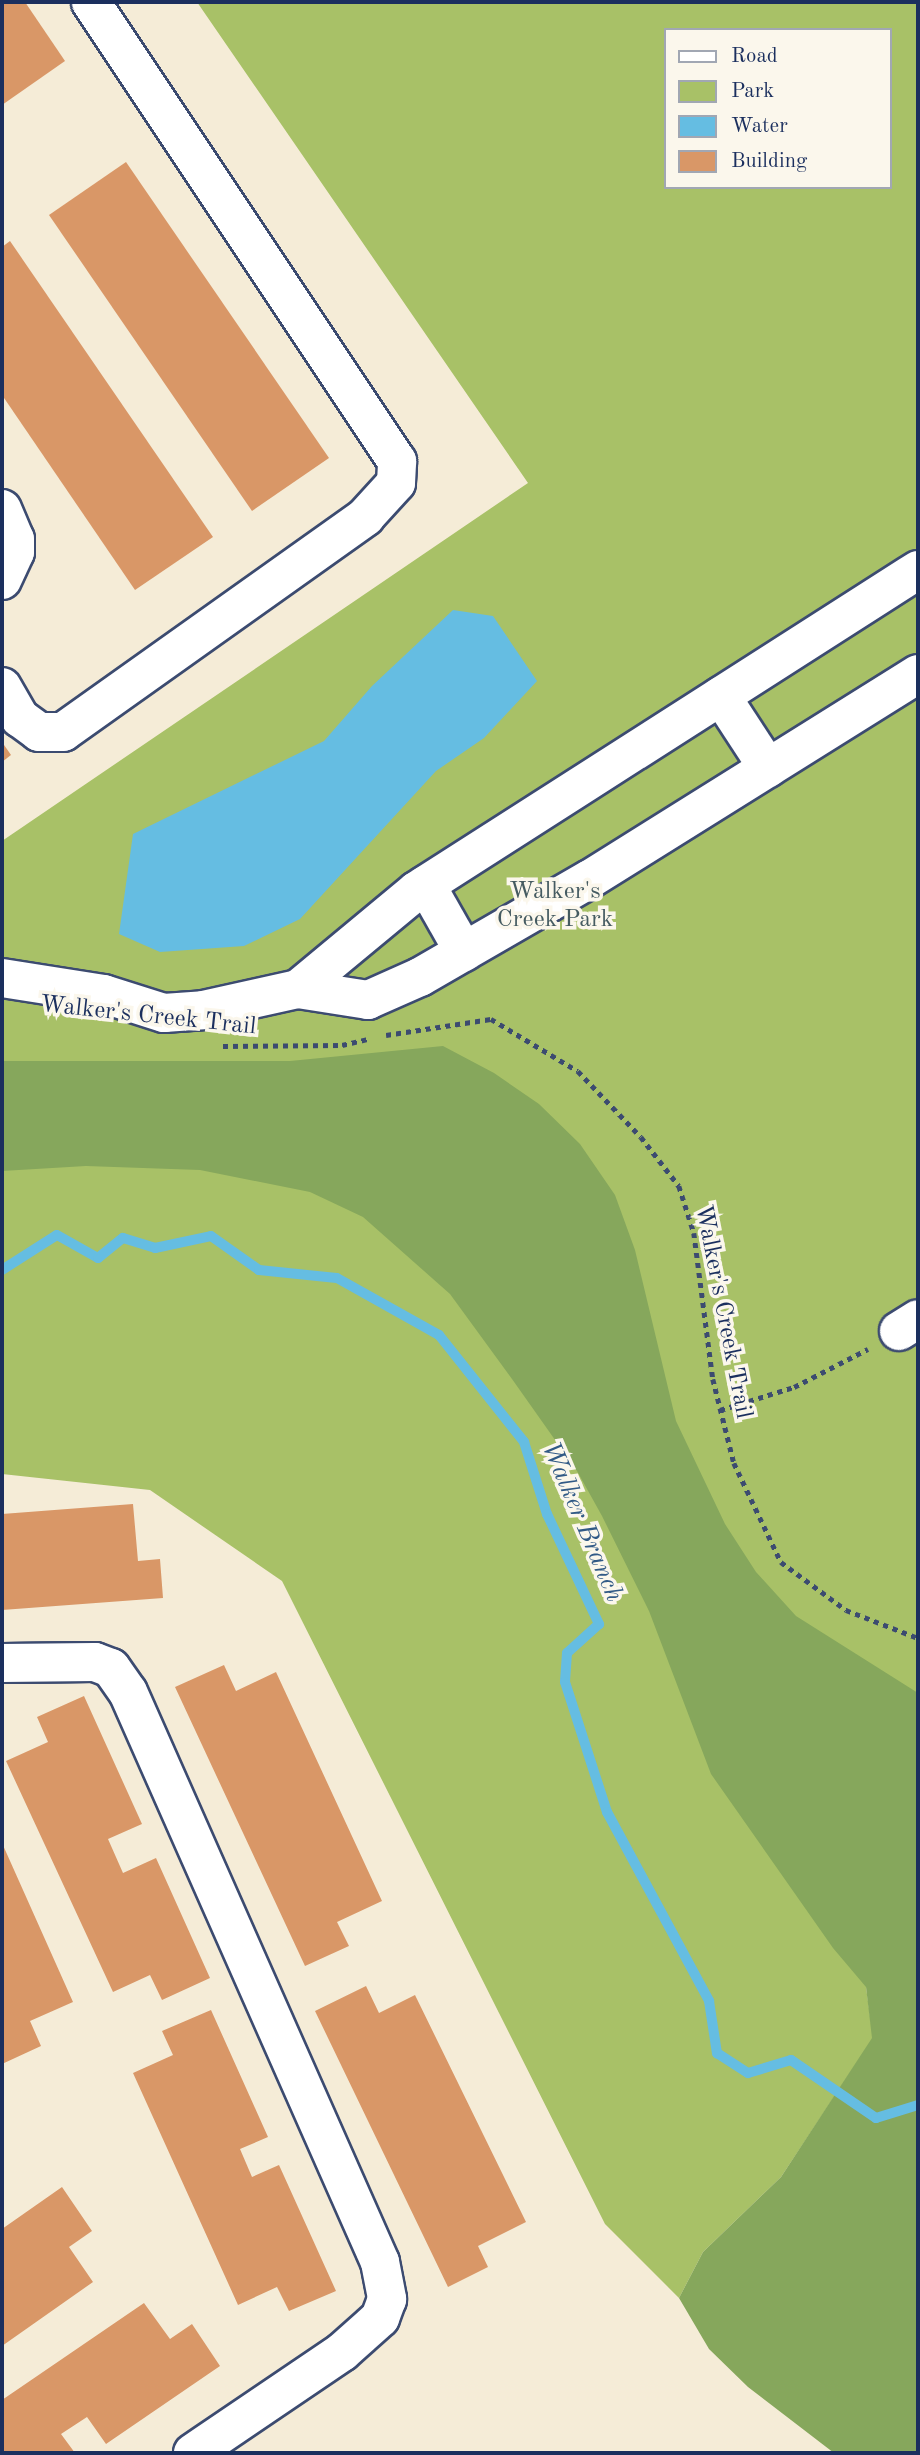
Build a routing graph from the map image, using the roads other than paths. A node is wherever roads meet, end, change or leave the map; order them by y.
1 (91, 2) edge
2 (2, 509) edge
3 (918, 570) edge
4 (2, 580) edge
5 (918, 674) edge
6 (2, 687) edge
7 (721, 696) junction
8 (768, 768) junction
9 (426, 885) junction
10 (464, 952) junction
11 (2, 978) edge
12 (298, 989) junction
13 (2, 1663) edge
14 (193, 2453) edge

1 - 6 lane
2 - 4 lane
3 - 7 lane
5 - 8 lane
7 - 8 lane
7 - 9 lane
8 - 10 lane
9 - 10 lane
9 - 12 lane
10 - 12 lane
11 - 12 lane
13 - 14 lane

